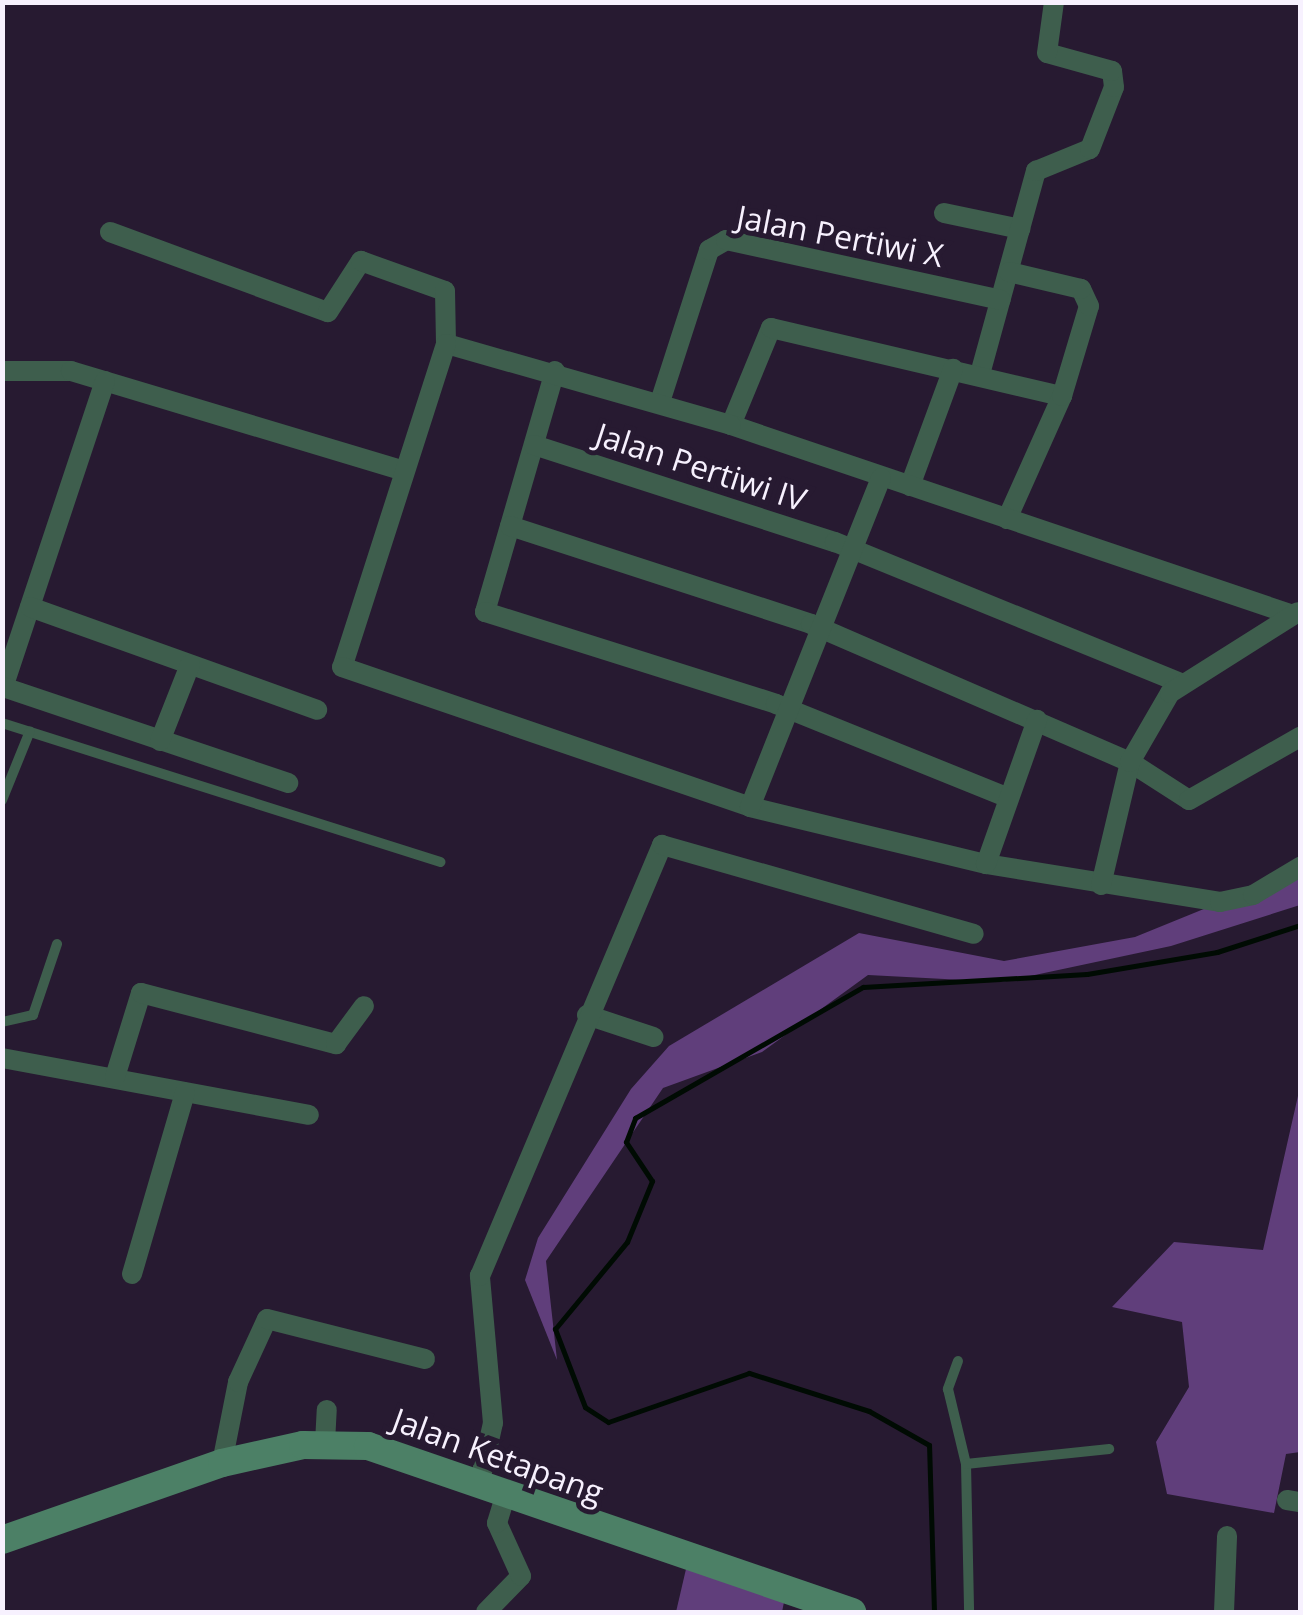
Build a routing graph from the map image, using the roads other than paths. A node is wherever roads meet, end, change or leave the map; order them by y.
1 (1054, 2) edge
2 (944, 214) dead end
3 (1020, 229) junction
4 (110, 232) dead end
5 (1009, 272) junction
6 (1001, 300) junction
7 (446, 344) junction
8 (954, 369) junction
9 (2, 371) edge
10 (555, 372) junction
11 (980, 374) junction
12 (106, 381) junction
13 (1062, 396) junction
14 (660, 402) junction
15 (731, 425) junction
16 (534, 445) junction
17 (402, 470) junction
18 (881, 478) junction
19 (910, 486) junction
20 (1007, 519) junction
21 (510, 526) junction
22 (848, 548) junction
23 (30, 607) junction
24 (1297, 613) edge
25 (818, 627) junction
26 (190, 665) junction
27 (1183, 684) junction
28 (787, 709) junction
29 (316, 710) dead end
30 (1037, 720) junction
31 (2, 723) edge
32 (30, 731) junction
33 (1300, 737) edge
34 (160, 740) junction
35 (1130, 762) junction
36 (288, 783) dead end
37 (1009, 798) junction
38 (2, 800) edge
39 (750, 807) junction
40 (440, 862) dead end
41 (986, 864) junction
42 (1300, 866) edge
43 (1101, 885) junction
44 (974, 934) dead end
45 (56, 944) dead end
46 (364, 1006) dead end
47 (587, 1015) junction
48 (2, 1022) edge
49 (653, 1038) dead end
50 (2, 1058) edge
51 (115, 1077) junction
52 (184, 1093) junction
53 (309, 1116) dead end
54 (132, 1274) dead end
55 (425, 1359) dead end
56 (958, 1362) dead end
57 (327, 1410) dead end
58 (325, 1443) junction
59 (1109, 1449) dead end
60 (222, 1463) junction
61 (966, 1464) junction
62 (480, 1482) junction
63 (507, 1491) junction
64 (1226, 1536) dead end
65 (2, 1540) edge
66 (486, 1612) edge
67 (852, 1612) edge
68 (969, 1612) edge
69 (1224, 1612) edge

1 - 3 street
2 - 3 street
3 - 5 street
4 - 7 street
5 - 6 street
5 - 13 street
6 - 11 street
6 - 14 street, Jalan Pertiwi X
7 - 10 street
7 - 17 street
8 - 11 street
8 - 15 street
8 - 19 street
9 - 12 street
10 - 14 street
10 - 16 street
11 - 13 street
12 - 17 street
12 - 23 street
13 - 20 street
14 - 15 street
15 - 18 street
16 - 21 street
16 - 22 street, Jalan Pertiwi IV
17 - 39 street
18 - 19 street
18 - 22 street
19 - 20 street
20 - 24 street
21 - 25 street
21 - 28 street
22 - 25 street
22 - 27 street, Jalan Pertiwi IV
23 - 26 street
23 - 34 street
24 - 27 street
25 - 28 street
25 - 30 street
26 - 29 street
26 - 34 street
27 - 35 street
28 - 37 street
28 - 39 street
30 - 35 street
30 - 37 street
31 - 32 lane
32 - 38 lane
32 - 40 lane
33 - 35 street
34 - 36 street
35 - 43 street
37 - 41 street
39 - 41 street
41 - 43 street
42 - 43 street
44 - 47 street
45 - 48 lane
46 - 51 street
47 - 49 street
47 - 62 street
50 - 51 street
51 - 52 street
52 - 53 street
52 - 54 street
55 - 60 street
56 - 61 lane
57 - 58 street
58 - 60 street, Jalan Ketapang
58 - 62 street, Jalan Ketapang
59 - 61 lane
60 - 65 street, Jalan Ketapang
61 - 68 lane
62 - 63 street, Jalan Ketapang
63 - 66 street
63 - 67 street, Jalan Ketapang
64 - 69 street

